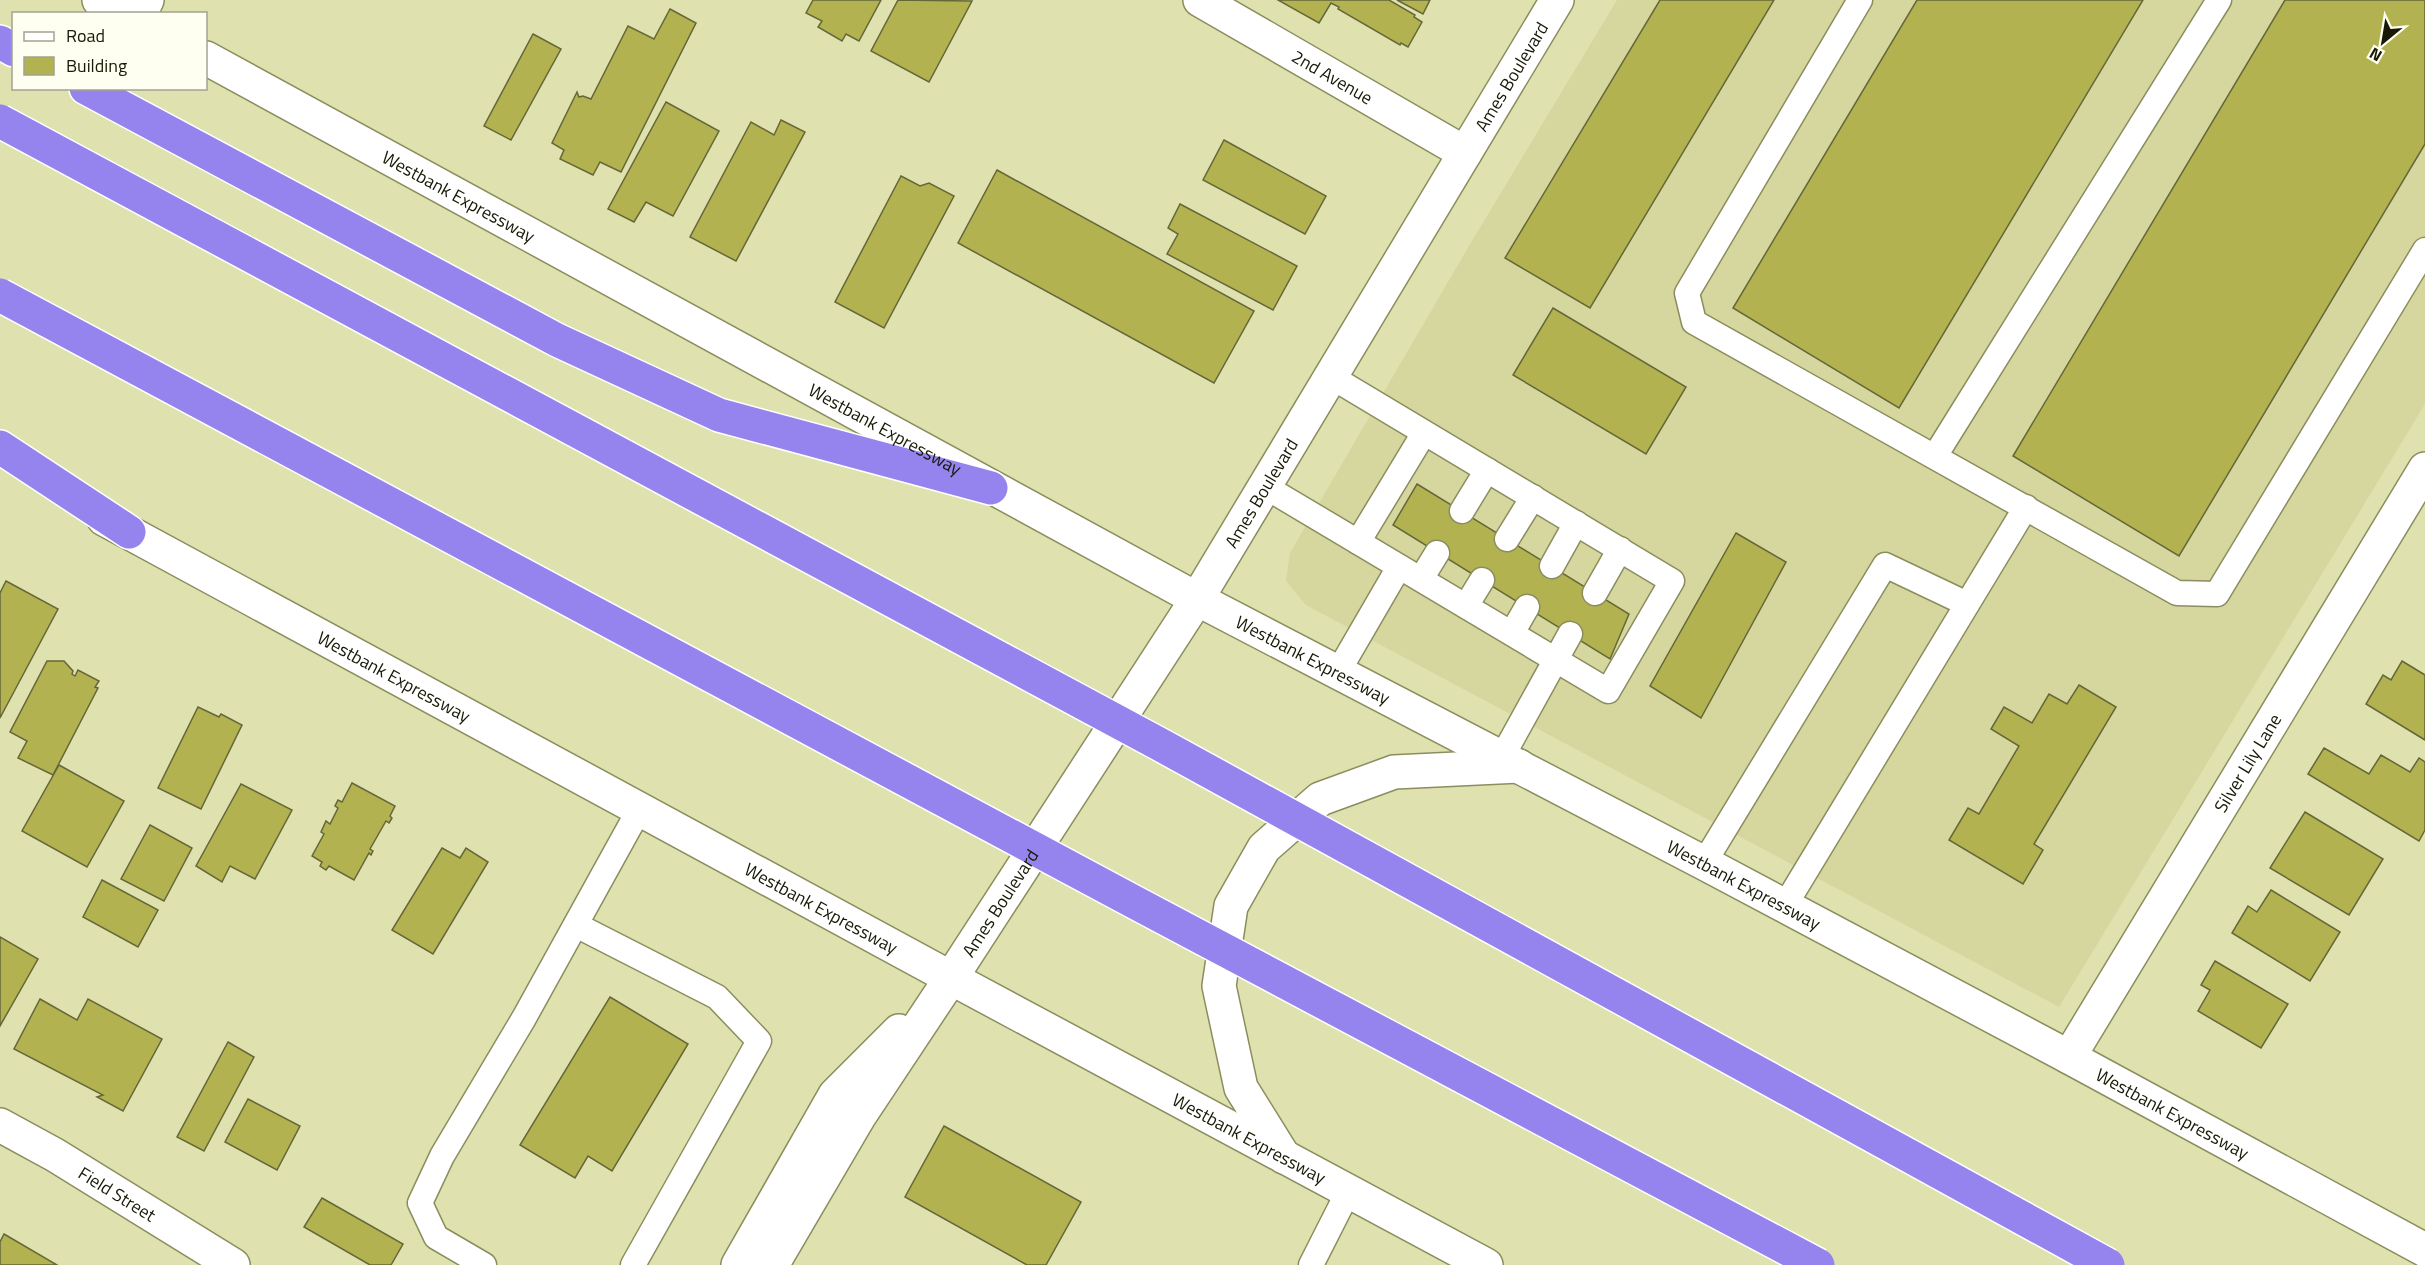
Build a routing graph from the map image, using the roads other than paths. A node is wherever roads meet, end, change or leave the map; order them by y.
1 (99, 0) edge
2 (1200, 0) edge
3 (1557, 0) edge
4 (1860, 0) edge
5 (2219, 0) edge
6 (120, 12) edge
7 (207, 59) edge
8 (90, 90) edge
9 (0, 121) edge
10 (1465, 153) junction
11 (2425, 250) edge
12 (0, 295) edge
13 (1330, 376) junction
14 (1424, 433) junction
15 (0, 447) edge
16 (1935, 456) junction
17 (0, 465) edge
18 (2425, 469) edge
19 (1487, 470) junction
20 (1264, 486) junction
21 (991, 488) junction
22 (1533, 497) junction
23 (2026, 507) junction
24 (1462, 511) dead end
25 (1576, 523) junction
26 (129, 532) junction
27 (1507, 539) dead end
28 (1358, 542) junction
29 (1620, 549) junction
30 (1437, 553) dead end
31 (1552, 566) dead end
32 (1399, 567) junction
33 (1421, 579) junction
34 (1482, 580) dead end
35 (1595, 593) dead end
36 (1197, 599) junction
37 (1967, 604) junction
38 (1466, 606) junction
39 (1527, 607) dead end
40 (1512, 633) junction
41 (1570, 634) dead end
42 (1555, 659) junction
43 (1338, 672) junction
44 (1511, 762) junction
45 (639, 810) junction
46 (1704, 864) junction
47 (1784, 907) junction
48 (576, 926) junction
49 (951, 978) junction
50 (2069, 1057) junction
51 (0, 1125) edge
52 (1285, 1159) junction
53 (1348, 1192) junction
54 (2425, 1250) edge
55 (233, 1265) edge
56 (484, 1265) edge
57 (633, 1265) edge
58 (738, 1265) edge
59 (772, 1265) edge
60 (1311, 1265) edge
61 (1486, 1265) edge
62 (1818, 1265) edge
63 (2108, 1265) edge

1 - 6 main road
2 - 10 main road, 2nd Avenue
3 - 10 main road, Ames Boulevard
4 - 16 lane
5 - 16 lane
7 - 21 main road, Westbank Expressway
8 - 21 highway
9 - 63 highway, bridge
10 - 13 main road, Ames Boulevard
11 - 23 lane
12 - 62 highway, bridge
13 - 14 lane
13 - 20 main road, Ames Boulevard
14 - 19 lane
14 - 28 lane
15 - 26 highway
16 - 23 lane
17 - 26 main road, Westbank Expressway
18 - 50 main road, Silver Lily Lane
19 - 22 lane
19 - 24 lane
20 - 28 lane
20 - 36 main road, Ames Boulevard
21 - 36 main road, Westbank Expressway
22 - 25 lane
22 - 27 lane
23 - 37 lane
25 - 29 lane
25 - 31 lane
26 - 45 main road, Westbank Expressway
28 - 32 lane
29 - 35 lane
29 - 42 lane
30 - 33 lane
32 - 33 lane
32 - 43 lane
33 - 38 lane
34 - 38 lane
36 - 43 main road, Westbank Expressway
36 - 49 main road, Ames Boulevard
37 - 46 lane
37 - 47 lane
38 - 40 lane
39 - 40 lane
40 - 42 lane
41 - 42 lane
42 - 44 lane
43 - 44 main road, Westbank Expressway
44 - 46 main road, Westbank Expressway
44 - 52 main road
45 - 48 lane
45 - 49 main road, Westbank Expressway
46 - 47 main road, Westbank Expressway
47 - 50 main road, Westbank Expressway
48 - 56 lane
48 - 57 lane
49 - 52 main road, Westbank Expressway
49 - 58 main road, Ames Boulevard
49 - 59 main road, Ames Boulevard
50 - 54 main road, Westbank Expressway
51 - 55 main road, Field Street
52 - 53 main road, Westbank Expressway
53 - 60 lane
53 - 61 main road, Westbank Expressway

